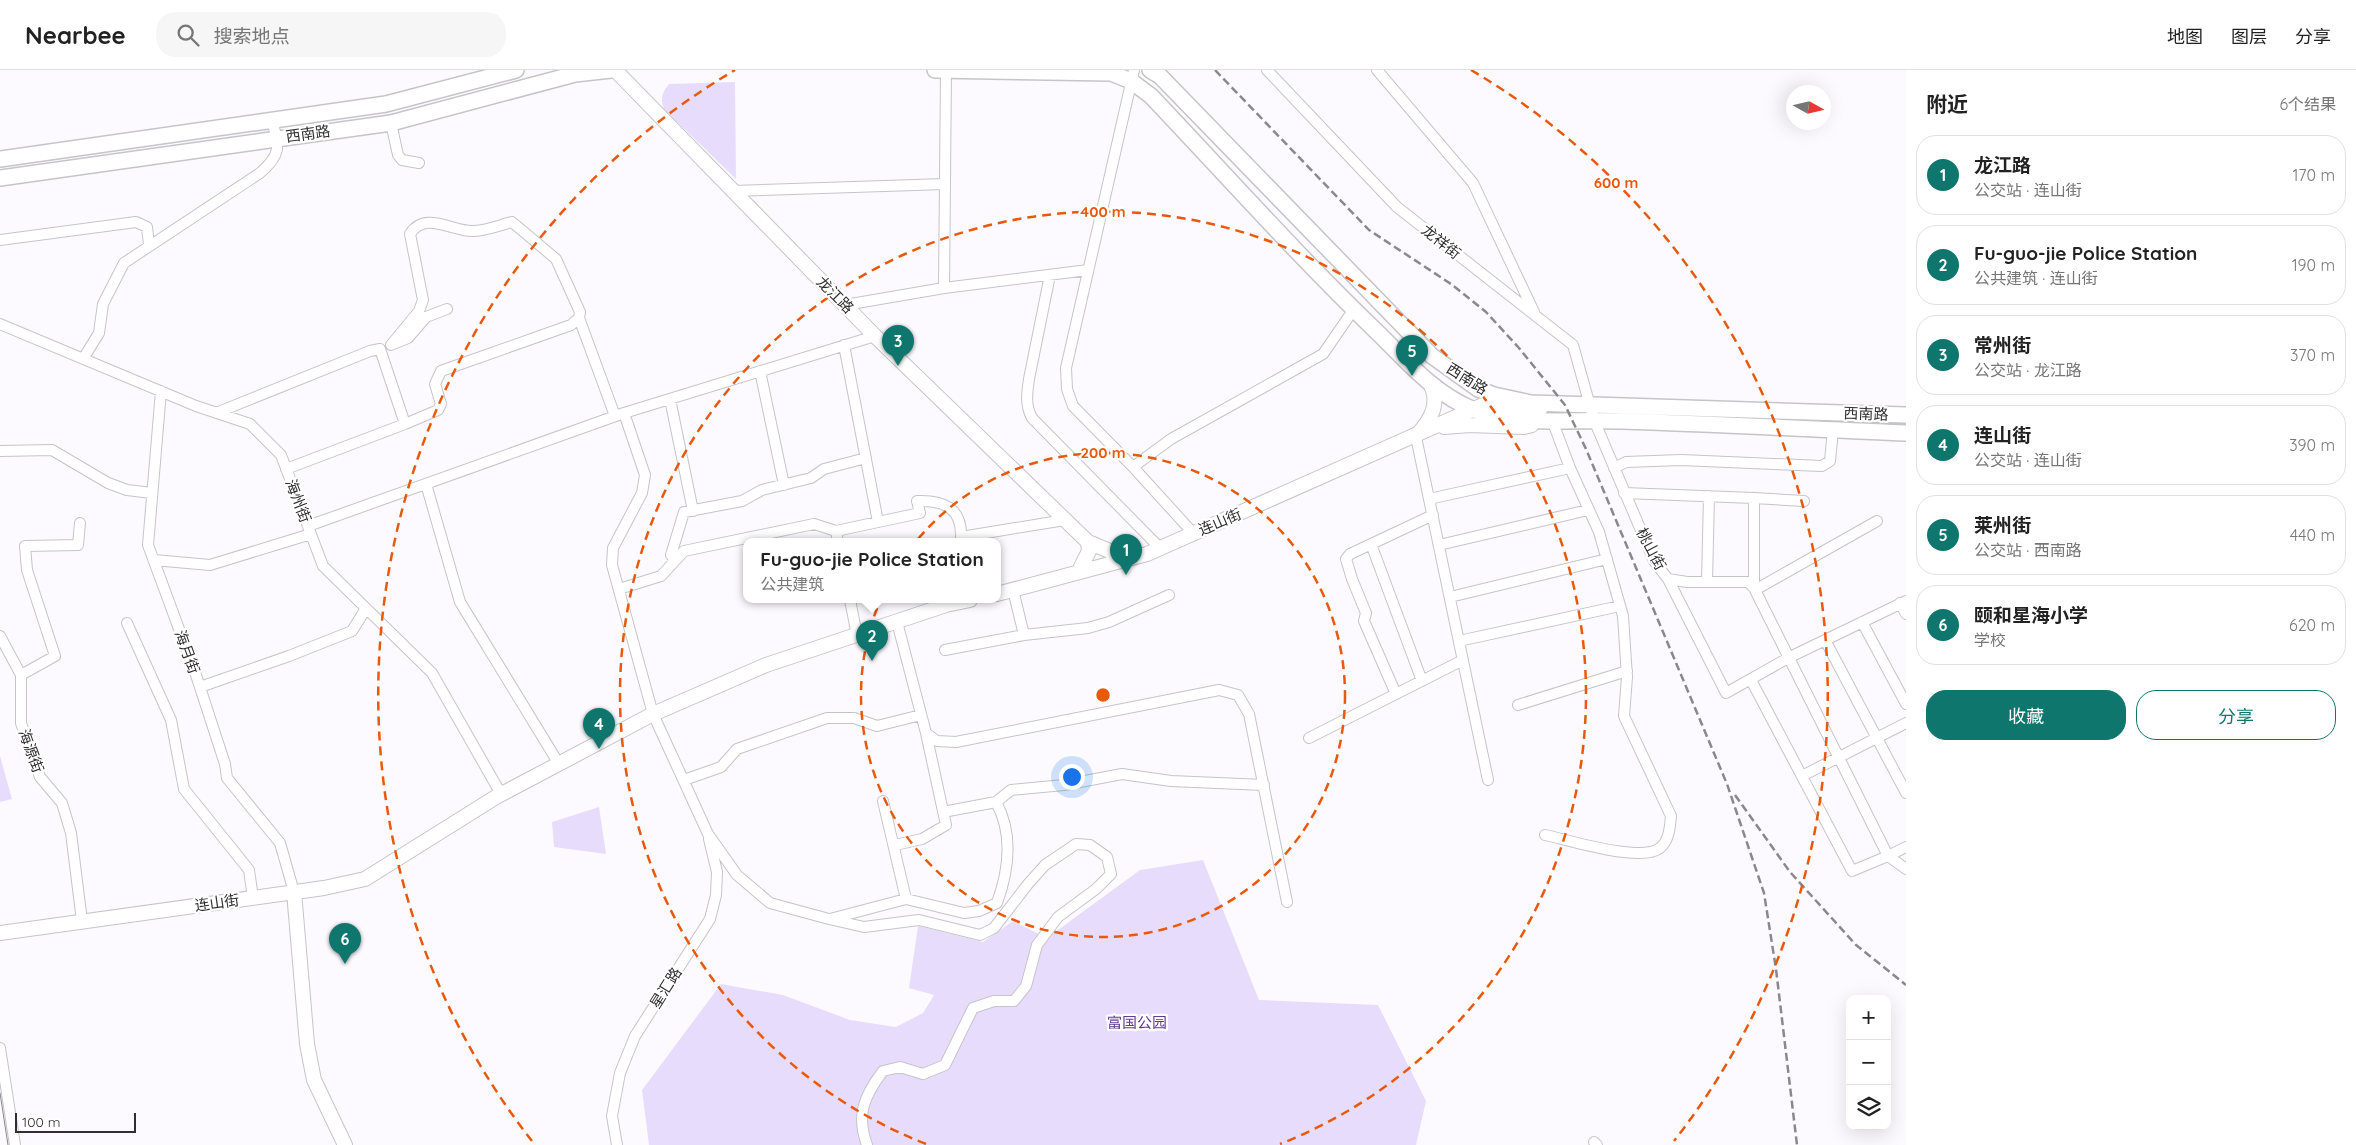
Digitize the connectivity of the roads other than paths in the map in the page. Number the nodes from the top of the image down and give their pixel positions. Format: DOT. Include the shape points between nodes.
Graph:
graph roads {
  1 [pos="516,70"];
  2 [pos="613,70"];
  3 [pos="935,70"];
  4 [pos="946,70"];
  5 [pos="1150,70"];
  6 [pos="1267,70"];
  7 [pos="1377,70"];
  8 [pos="1132,76"];
  9 [pos="272,120"];
  10 [pos="390,123"];
  11 [pos="156,137"];
  12 [pos="277,139"];
  13 [pos="158,156"];
  14 [pos="0,159"];
  15 [pos="419,163"];
  16 [pos="0,178"];
  17 [pos="945,184"];
  18 [pos="732,191"];
  19 [pos="0,240"];
  20 [pos="150,245"];
  21 [pos="1088,270"];
  22 [pos="1050,275"];
  23 [pos="944,288"];
  24 [pos="845,305"];
  25 [pos="447,309"];
  26 [pos="1354,309"];
  27 [pos="1536,316"];
  28 [pos="579,318"];
  29 [pos="0,324"];
  30 [pos="875,336"];
  31 [pos="391,345"];
  32 [pos="844,346"];
  33 [pos="380,349"];
  34 [pos="83,359"];
  35 [pos="760,371"];
  36 [pos="1430,383"];
  37 [pos="161,391"];
  38 [pos="670,399"];
  39 [pos="1547,405"];
  40 [pos="1473,409"];
  41 [pos="216,413"];
  42 [pos="1592,413"];
  43 [pos="620,415"];
  44 [pos="1906,415"];
  45 [pos="1552,420"];
  46 [pos="405,424"];
  47 [pos="1436,428"];
  48 [pos="1833,430"];
  49 [pos="1906,433"];
  50 [pos="1416,437"];
  51 [pos="0,451"];
  52 [pos="866,458"];
  53 [pos="1133,467"];
  54 [pos="1570,468"];
  55 [pos="1614,468"];
  56 [pos="286,470"];
  57 [pos="426,484"];
  58 [pos="784,484"];
  59 [pos="152,493"];
  60 [pos="1624,493"];
  61 [pos="1709,496"];
  62 [pos="1754,498"];
  63 [pos="1429,499"];
  64 [pos="1804,501"];
  65 [pos="1588,510"];
  66 [pos="693,511"];
  67 [pos="1433,515"];
  68 [pos="1065,520"];
  69 [pos="1876,521"];
  70 [pos="878,522"];
  71 [pos="80,523"];
  72 [pos="310,530"];
  73 [pos="836,530"];
  74 [pos="1193,533"];
  75 [pos="747,538"];
  76 [pos="837,538"];
  77 [pos="743,539"];
  78 [pos="1088,542"];
  79 [pos="1371,544"];
  80 [pos="1439,545"];
  81 [pos="1160,548"];
  82 [pos="1138,556"];
  83 [pos="154,560"];
  84 [pos="676,560"];
  85 [pos="1607,560"];
  86 [pos="1079,571"];
  87 [pos="1668,579"];
  88 [pos="1707,582"];
  89 [pos="619,589"];
  90 [pos="1755,589"];
  91 [pos="1012,590"];
  92 [pos="1001,593"];
  93 [pos="1169,595"];
  94 [pos="1450,597"];
  95 [pos="1903,602"];
  96 [pos="851,603"];
  97 [pos="960,603"];
  98 [pos="1620,606"];
  99 [pos="365,610"];
  100 [pos="1906,614"];
  101 [pos="897,622"];
  102 [pos="1862,622"];
  103 [pos="127,623"];
  104 [pos="857,635"];
  105 [pos="1024,635"];
  106 [pos="1824,640"];
  107 [pos="2,641"];
  108 [pos="1460,641"];
  109 [pos="945,650"];
  110 [pos="1788,658"];
  111 [pos="1464,660"];
  112 [pos="1627,671"];
  113 [pos="21,675"];
  114 [pos="1751,680"];
  115 [pos="1422,681"];
  116 [pos="200,687"];
  117 [pos="1396,694"];
  118 [pos="1906,704"];
  119 [pos="1518,705"];
  120 [pos="653,714"];
  121 [pos="922,715"];
  122 [pos="1906,723"];
  123 [pos="926,733"];
  124 [pos="1309,738"];
  125 [pos="1877,738"];
  126 [pos="1838,757"];
  127 [pos="559,764"];
  128 [pos="1802,776"];
  129 [pos="684,780"];
  130 [pos="1488,780"];
  131 [pos="1264,785"];
  132 [pos="501,794"];
  133 [pos="1906,794"];
  134 [pos="883,801"];
  135 [pos="996,802"];
  136 [pos="943,812"];
  137 [pos="708,834"];
  138 [pos="1544,835"];
  139 [pos="895,844"];
  140 [pos="1906,847"];
  141 [pos="1888,856"];
  142 [pos="1906,869"];
  143 [pos="294,892"];
  144 [pos="253,898"];
  145 [pos="906,899"];
  146 [pos="1287,902"];
  147 [pos="829,919"];
  148 [pos="82,921"];
  149 [pos="0,933"];
  150 [pos="0,1048"];
  151 [pos="15,1145"];
  152 [pos="345,1145"];
  153 [pos="617,1145"];
  154 [pos="866,1145"];
  1 -- 9 [label="main road, 西南路" via="386,104"];
  2 -- 10 [label="main road, 西南路" via="575,74"];
  2 -- 18 [label="street, 龙江路"];
  3 -- 4 [label="main road, 西南路"];
  4 -- 8 [label="main road, 西南路"];
  4 -- 17 [label="street"];
  5 -- 39 [label="main road, 西南路" via="1160,76 1432,356 1478,389"];
  6 -- 27 [label="street, 龙祥街" via="1396,207"];
  7 -- 27 [label="street" via="1473,183"];
  8 -- 21 [label="street"];
  8 -- 26 [label="main road, 西南路"];
  9 -- 11 [label="main road, 西南路"];
  9 -- 12 [label="street"];
  10 -- 12 [label="main road, 西南路"];
  10 -- 15 [label="street" via="398,156 402,160"];
  11 -- 13 [label="main road"];
  11 -- 14 [label="main road, 西南路"];
  12 -- 13 [label="main road, 西南路"];
  12 -- 20 [label="street" via="276,157 260,173"];
  13 -- 16 [label="main road, 西南路"];
  17 -- 18 [label="street"];
  17 -- 23 [label="street"];
  18 -- 24 [label="street, 龙江路"];
  19 -- 20 [label="street" via="136,222 147,226"];
  20 -- 34 [label="street" via="124,262 103,304 99,333"];
  21 -- 22 [label="street"];
  21 -- 53 [label="street" via="1066,368 1067,389 1073,406"];
  22 -- 23 [label="street"];
  22 -- 81 [label="street" via="1029,379 1028,411"];
  23 -- 24 [label="street"];
  24 -- 30 [label="street, 龙江路"];
  25 -- 31 [label="street" via="426,317 408,338"];
  26 -- 36 [label="main road, 西南路"];
  26 -- 53 [label="street" via="1323,354 1171,439"];
  27 -- 42 [label="street, 龙祥街" via="1573,345"];
  28 -- 31 [label="street" via="580,312 556,259 512,222 472,232 433,222 422,224 410,234 423,300 419,311"];
  28 -- 43 [label="street"];
  28 -- 46 [label="street" via="571,325 441,371 435,384 441,404 438,410"];
  29 -- 34 [label="street, 海州街"];
  30 -- 32 [label="street"];
  30 -- 68 [label="street, 龙江路"];
  31 -- 33 [label="street"];
  32 -- 35 [label="street"];
  32 -- 52 [label="street"];
  33 -- 41 [label="street"];
  33 -- 46 [label="street"];
  34 -- 37 [label="street, 海州街"];
  35 -- 38 [label="street"];
  35 -- 58 [label="street"];
  36 -- 40 [label="main road, 西南路"];
  36 -- 50 [label="street" via="1435,393 1434,410"];
  37 -- 41 [label="street, 海州街"];
  37 -- 59 [label="street, 海月街"];
  38 -- 43 [label="street"];
  38 -- 66 [label="street"];
  39 -- 40 [label="street, 连山街" via="1534,410 1491,405"];
  39 -- 42 [label="main road, 西南路"];
  40 -- 45 [label="main road, 西南路" via="1503,417"];
  40 -- 47 [label="street, 连山街"];
  41 -- 56 [label="street, 海州街" via="250,424 281,455"];
  42 -- 44 [label="main road, 西南路" via="1632,405"];
  42 -- 45 [label="main road, 西南路"];
  42 -- 48 [label="main road, 西南路"];
  42 -- 55 [label="street, 桃山街"];
  43 -- 57 [label="street"];
  43 -- 89 [label="street" via="645,475 642,493 613,548 612,565"];
  45 -- 47 [label="street" via="1524,427 1470,425"];
  45 -- 54 [label="street"];
  46 -- 56 [label="street"];
  47 -- 50 [label="street, 连山街"];
  48 -- 49 [label="main road, 西南路"];
  48 -- 55 [label="street" via="1830,461 1822,466 1681,460 1626,462"];
  50 -- 63 [label="street"];
  50 -- 74 [label="street, 连山街"];
  51 -- 59 [label="street" via="52,450 108,483 127,490"];
  52 -- 58 [label="street"];
  52 -- 70 [label="street"];
  53 -- 74 [label="street"];
  54 -- 63 [label="street"];
  54 -- 65 [label="street"];
  55 -- 60 [label="street, 桃山街"];
  56 -- 72 [label="street, 海州街"];
  57 -- 72 [label="street"];
  57 -- 127 [label="street" via="460,602"];
  58 -- 66 [label="street" via="762,490 742,501"];
  59 -- 83 [label="street, 海月街" via="148,545"];
  60 -- 61 [label="street"];
  60 -- 87 [label="street, 桃山街" via="1654,561"];
  61 -- 62 [label="street"];
  61 -- 88 [label="street"];
  62 -- 64 [label="street"];
  62 -- 90 [label="street"];
  63 -- 67 [label="street"];
  65 -- 80 [label="street"];
  65 -- 85 [label="street"];
  66 -- 84 [label="street" via="684,512 671,555"];
  67 -- 79 [label="street"];
  67 -- 80 [label="street"];
  68 -- 70 [label="street" via="962,537 959,517 952,510 932,501 918,501 920,513"];
  68 -- 78 [label="street, 龙江路"];
  69 -- 90 [label="street"];
  70 -- 73 [label="street"];
  71 -- 113 [label="street" via="78,545 25,546 27,570 55,656"];
  72 -- 83 [label="street" via="210,565"];
  72 -- 132 [label="street, 海州街" via="323,566 432,673"];
  73 -- 75 [label="street" via="814,524"];
  73 -- 76 [label="street"];
  74 -- 81 [label="street, 连山街"];
  77 -- 84 [label="street" via="684,551"];
  78 -- 82 [label="street, 龙江路" via="1112,552"];
  78 -- 86 [label="street" via="1089,551"];
  79 -- 115 [label="street"];
  79 -- 117 [label="street" via="1346,559 1366,613 1364,622"];
  80 -- 94 [label="street"];
  81 -- 82 [label="street, 连山街"];
  82 -- 86 [label="street, 连山街"];
  83 -- 116 [label="street, 海月街"];
  84 -- 89 [label="street" via="661,576"];
  85 -- 94 [label="street"];
  85 -- 98 [label="street"];
  86 -- 91 [label="street, 连山街"];
  87 -- 88 [label="street, 桃山街"];
  87 -- 114 [label="street" via="1726,693"];
  88 -- 90 [label="street, 桃山街" via="1748,582"];
  89 -- 120 [label="street"];
  90 -- 110 [label="street"];
  91 -- 92 [label="street, 连山街"];
  91 -- 105 [label="street"];
  93 -- 105 [label="street" via="1088,628"];
  94 -- 108 [label="street"];
  95 -- 100 [label="street"];
  95 -- 102 [label="street"];
  96 -- 104 [label="street"];
  97 -- 101 [label="street, 连山街"];
  98 -- 108 [label="street"];
  98 -- 112 [label="street"];
  99 -- 116 [label="street" via="352,631"];
  101 -- 104 [label="street, 连山街"];
  101 -- 121 [label="street"];
  102 -- 106 [label="street"];
  102 -- 118 [label="street"];
  103 -- 144 [label="street" via="171,720 184,789 250,870"];
  104 -- 120 [label="street, 连山街" via="766,665"];
  105 -- 109 [label="street"];
  106 -- 110 [label="street"];
  106 -- 125 [label="street"];
  107 -- 113 [label="street, 海源街"];
  108 -- 111 [label="street"];
  110 -- 114 [label="street"];
  110 -- 126 [label="street"];
  111 -- 115 [label="street"];
  111 -- 130 [label="street"];
  112 -- 119 [label="street"];
  112 -- 138 [label="street" via="1624,716 1671,816 1670,831 1662,848 1648,854 1633,854"];
  113 -- 148 [label="street, 海源街" via="21,723 40,776 62,803 70,833"];
  114 -- 128 [label="street"];
  115 -- 117 [label="street"];
  116 -- 143 [label="street, 海月街" via="227,778 280,843"];
  117 -- 124 [label="street"];
  120 -- 127 [label="street, 连山街"];
  120 -- 129 [label="street"];
  121 -- 123 [label="street"];
  121 -- 129 [label="street" via="877,726 854,718 827,718 738,749 721,767"];
  122 -- 125 [label="street"];
  123 -- 131 [label="street" via="937,741 956,742 1219,690 1238,695 1249,714"];
  123 -- 136 [label="street"];
  125 -- 126 [label="street"];
  125 -- 133 [label="street"];
  126 -- 128 [label="street"];
  126 -- 141 [label="street"];
  127 -- 132 [label="street, 连山街"];
  128 -- 141 [label="street" via="1852,871"];
  129 -- 137 [label="street"];
  131 -- 135 [label="street" via="1171,781 1122,774 1064,785 1011,790"];
  131 -- 146 [label="street"];
  132 -- 143 [label="street, 连山街" via="364,879"];
  134 -- 139 [label="street"];
  135 -- 136 [label="street"];
  135 -- 145 [label="street" via="1003,814 1008,841 1004,883 998,902 979,911 964,913"];
  136 -- 139 [label="street" via="946,825 922,839"];
  137 -- 147 [label="street" via="737,875 770,903"];
  137 -- 153 [label="street, 星汇路" via="717,872 710,919 636,1036 620,1073 612,1116"];
  139 -- 145 [label="street"];
  140 -- 141 [label="street"];
  141 -- 142 [label="street"];
  143 -- 144 [label="street, 连山街"];
  143 -- 152 [label="street" via="314,1080"];
  144 -- 148 [label="street, 连山街"];
  145 -- 147 [label="street"];
  147 -- 154 [label="street" via="864,927 919,920 980,935 994,928 1045,865 1076,844 1090,845 1107,857 1111,874 1058,917 1037,945 1026,986 1014,1001 994,1001 973,1008 945,1065 923,1074 900,1067 883,1071 871,1086 862,1108 861,1130"];
  148 -- 149 [label="street, 连山街"];
  150 -- 151 [label="street"];
}
